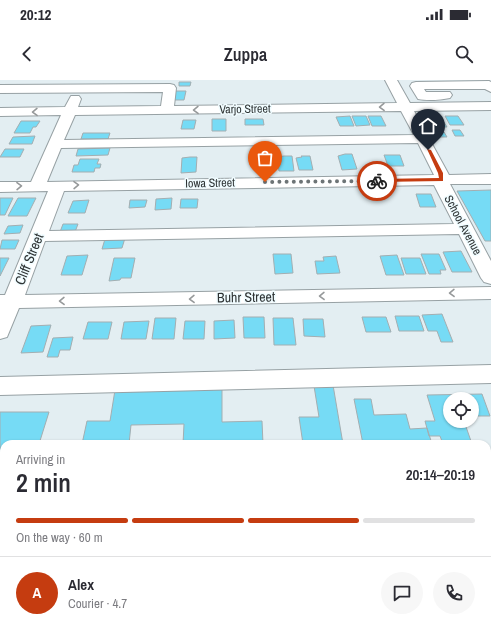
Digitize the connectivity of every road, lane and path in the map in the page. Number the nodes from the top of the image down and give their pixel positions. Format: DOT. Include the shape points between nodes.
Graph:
graph roads {
  1 [pos="391,80"];
  2 [pos="81,84"];
  3 [pos="491,88"];
  4 [pos="0,89"];
  5 [pos="491,94"];
  6 [pos="431,101"];
  7 [pos="491,106"];
  8 [pos="405,107"];
  9 [pos="167,110"];
  10 [pos="69,111"];
  11 [pos="0,112"];
  12 [pos="422,139"];
  13 [pos="55,144"];
  14 [pos="491,179"];
  15 [pos="441,180"];
  16 [pos="37,186"];
  17 [pos="58,186"];
  18 [pos="0,187"];
  19 [pos="465,229"];
  20 [pos="38,236"];
  21 [pos="491,278"];
  22 [pos="491,293"];
  23 [pos="6,302"];
  24 [pos="0,332"];
  25 [pos="491,374"];
  26 [pos="0,386"];
  1 -- 8 [label="street, School Avenue"];
  2 -- 4 [label="street"];
  2 -- 9 [label="street" via="170,88"];
  2 -- 10 [label="street"];
  3 -- 6 [label="street" via="488,85 416,86 422,96"];
  5 -- 6 [label="street"];
  6 -- 7 [label="street, Varjo Street"];
  6 -- 8 [label="street, Varjo Street"];
  8 -- 9 [label="street, Varjo Street, one-way"];
  8 -- 12 [label="street, School Avenue"];
  9 -- 10 [label="street, Varjo Street"];
  10 -- 11 [label="street, Varjo Street, one-way"];
  10 -- 13 [label="street"];
  12 -- 13 [label="street"];
  12 -- 15 [label="street, School Avenue" via="441,173"];
  13 -- 16 [label="street"];
  14 -- 15 [label="street, Iowa Street"];
  17 -- 15 [label="street, Iowa Street, one-way"];
  15 -- 19 [label="street, School Avenue"];
  16 -- 17 [label="street, Iowa Street"];
  18 -- 16 [label="street, Iowa Street, one-way"];
  17 -- 20 [label="street, Cliff Street"];
  19 -- 20 [label="street"];
  19 -- 21 [label="street, School Avenue"];
  20 -- 23 [label="street, Cliff Street"];
  22 -- 23 [label="street, Buhr Street, one-way"];
  23 -- 24 [label="street, Cliff Street"];
  25 -- 26 [label="street"];
}
